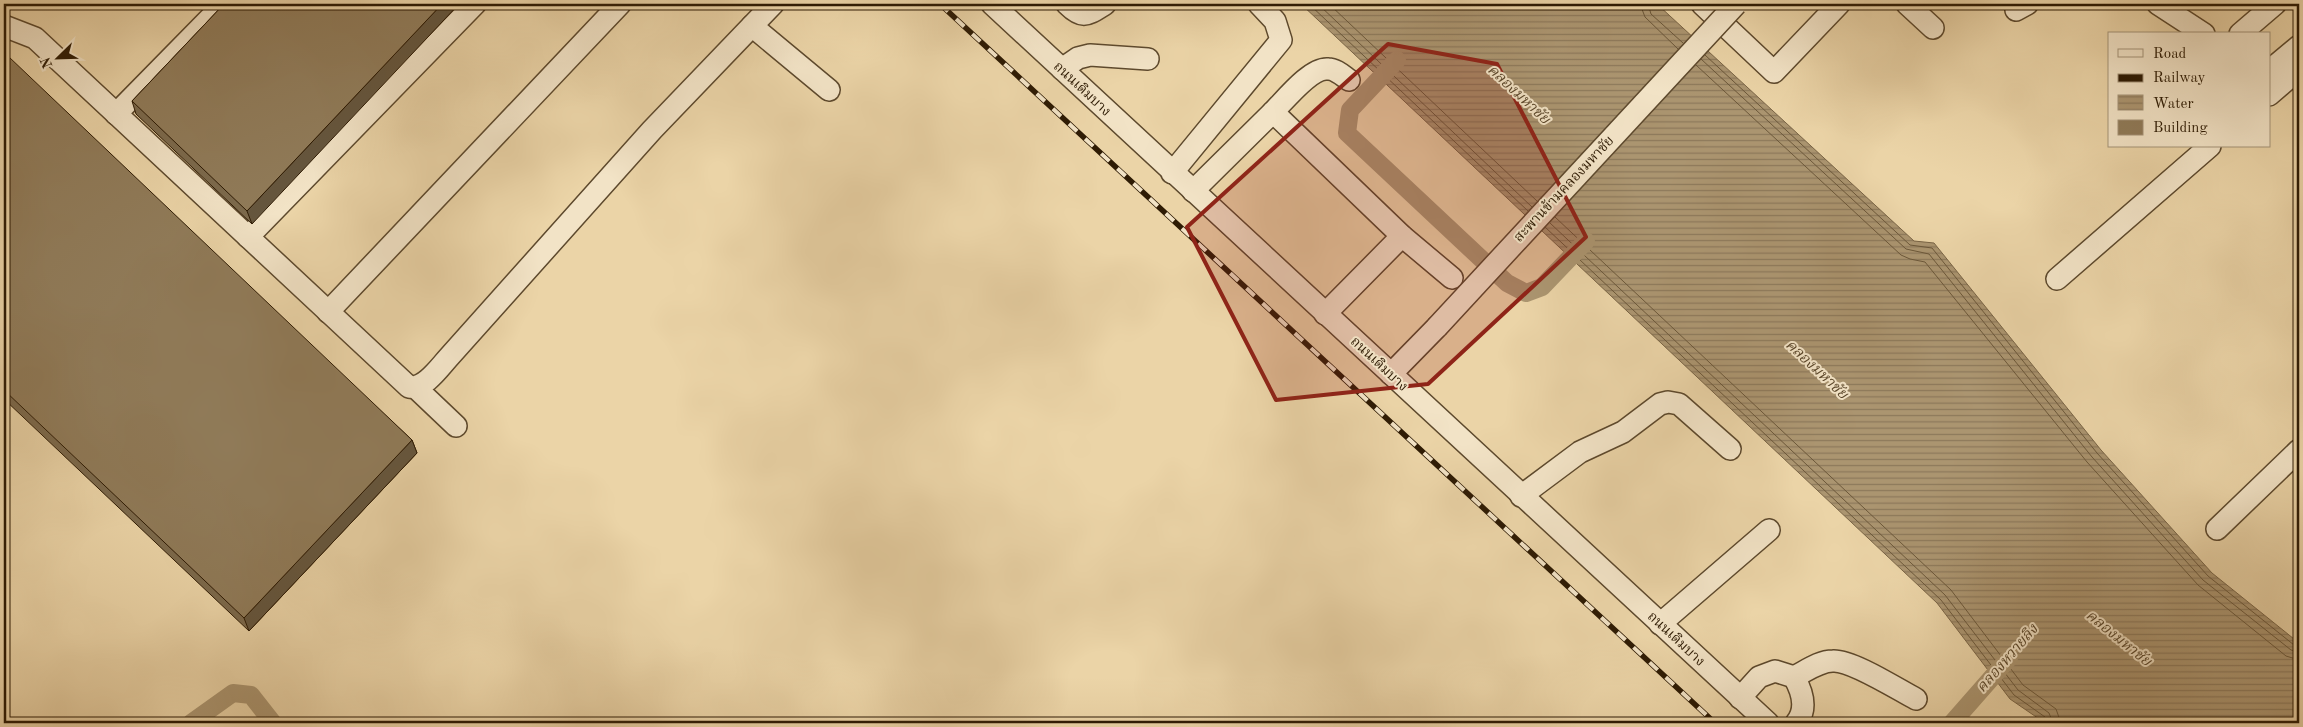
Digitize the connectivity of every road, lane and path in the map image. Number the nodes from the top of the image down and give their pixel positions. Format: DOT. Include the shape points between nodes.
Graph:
graph roads {
  1 [pos="224,4"];
  2 [pos="475,4"];
  3 [pos="620,4"];
  4 [pos="773,4"];
  5 [pos="992,4"];
  6 [pos="1067,4"];
  7 [pos="1105,4"];
  8 [pos="1258,4"];
  9 [pos="1705,4"];
  10 [pos="1736,4"];
  11 [pos="1839,4"];
  12 [pos="1907,4"];
  13 [pos="2158,4"];
  14 [pos="2275,4"];
  15 [pos="4,26"];
  16 [pos="752,26"];
  17 [pos="1933,28"];
  18 [pos="2201,32"];
  19 [pos="2242,32"];
  20 [pos="2299,46"];
  21 [pos="1148,59"];
  22 [pos="2299,69"];
  23 [pos="1062,70"];
  24 [pos="2270,70"];
  25 [pos="1349,80"];
  26 [pos="829,90"];
  27 [pos="2270,94"];
  28 [pos="1273,112"];
  29 [pos="116,114"];
  30 [pos="2186,148"];
  31 [pos="2208,148"];
  32 [pos="1172,173"];
  33 [pos="1193,192"];
  34 [pos="2116,210"];
  35 [pos="1402,236"];
  36 [pos="248,237"];
  37 [pos="1452,278"];
  38 [pos="2057,279"];
  39 [pos="328,312"];
  40 [pos="1325,314"];
  41 [pos="1391,374"];
  42 [pos="416,388"];
  43 [pos="456,426"];
  44 [pos="1730,449"];
  45 [pos="2298,455"];
  46 [pos="1521,496"];
  47 [pos="2217,529"];
  48 [pos="1769,530"];
  49 [pos="1660,624"];
  50 [pos="1794,677"];
  51 [pos="1740,698"];
  52 [pos="1916,699"];
  53 [pos="1768,723"];
  54 [pos="1796,723"];
  1 -- 29 [label="street"];
  2 -- 36 [label="street"];
  3 -- 39 [label="street"];
  4 -- 16 [label="street"];
  5 -- 23 [label="street, ถนนเดิมบาง"];
  6 -- 7 [label="street" via="1083,15"];
  8 -- 32 [label="street" via="1275,21 1281,40"];
  9 -- 11 [label="street" via="1774,72"];
  10 -- 41 [label="street, สะพานข้ามคลองมหาชัย, bridge"];
  12 -- 17 [label="street"];
  13 -- 18 [label="street"];
  14 -- 19 [label="street"];
  15 -- 29 [label="street" via="35,38"];
  16 -- 26 [label="street"];
  16 -- 42 [label="street" via="652,130 449,357"];
  20 -- 24 [label="street"];
  21 -- 23 [label="street" via="1090,55 1078,58"];
  22 -- 27 [label="street"];
  23 -- 32 [label="street, ถนนเดิมบาง"];
  25 -- 28 [label="street" via="1330,69 1322,69"];
  28 -- 33 [label="street"];
  28 -- 35 [label="street"];
  29 -- 36 [label="street"];
  30 -- 34 [label="street" via="2168,169"];
  31 -- 38 [label="street"];
  32 -- 33 [label="street, ถนนเดิมบาง"];
  33 -- 40 [label="street, ถนนเดิมบาง"];
  35 -- 37 [label="street"];
  35 -- 40 [label="street"];
  36 -- 39 [label="street"];
  39 -- 42 [label="street" via="409,387"];
  40 -- 41 [label="street, ถนนเดิมบาง"];
  41 -- 46 [label="street, ถนนเดิมบาง"];
  42 -- 43 [label="street"];
  44 -- 46 [label="street" via="1679,404 1668,402 1660,404 1623,432 1580,452"];
  45 -- 47 [label="street"];
  46 -- 49 [label="street, ถนนเดิมบาง"];
  48 -- 49 [label="street"];
  49 -- 51 [label="street, ถนนเดิมบาง"];
  50 -- 51 [label="street" via="1775,671 1759,677"];
  50 -- 52 [label="street" via="1822,662 1834,660"];
  50 -- 54 [label="street" via="1803,705"];
  51 -- 53 [label="street, ถนนเดิมบาง"];
}
